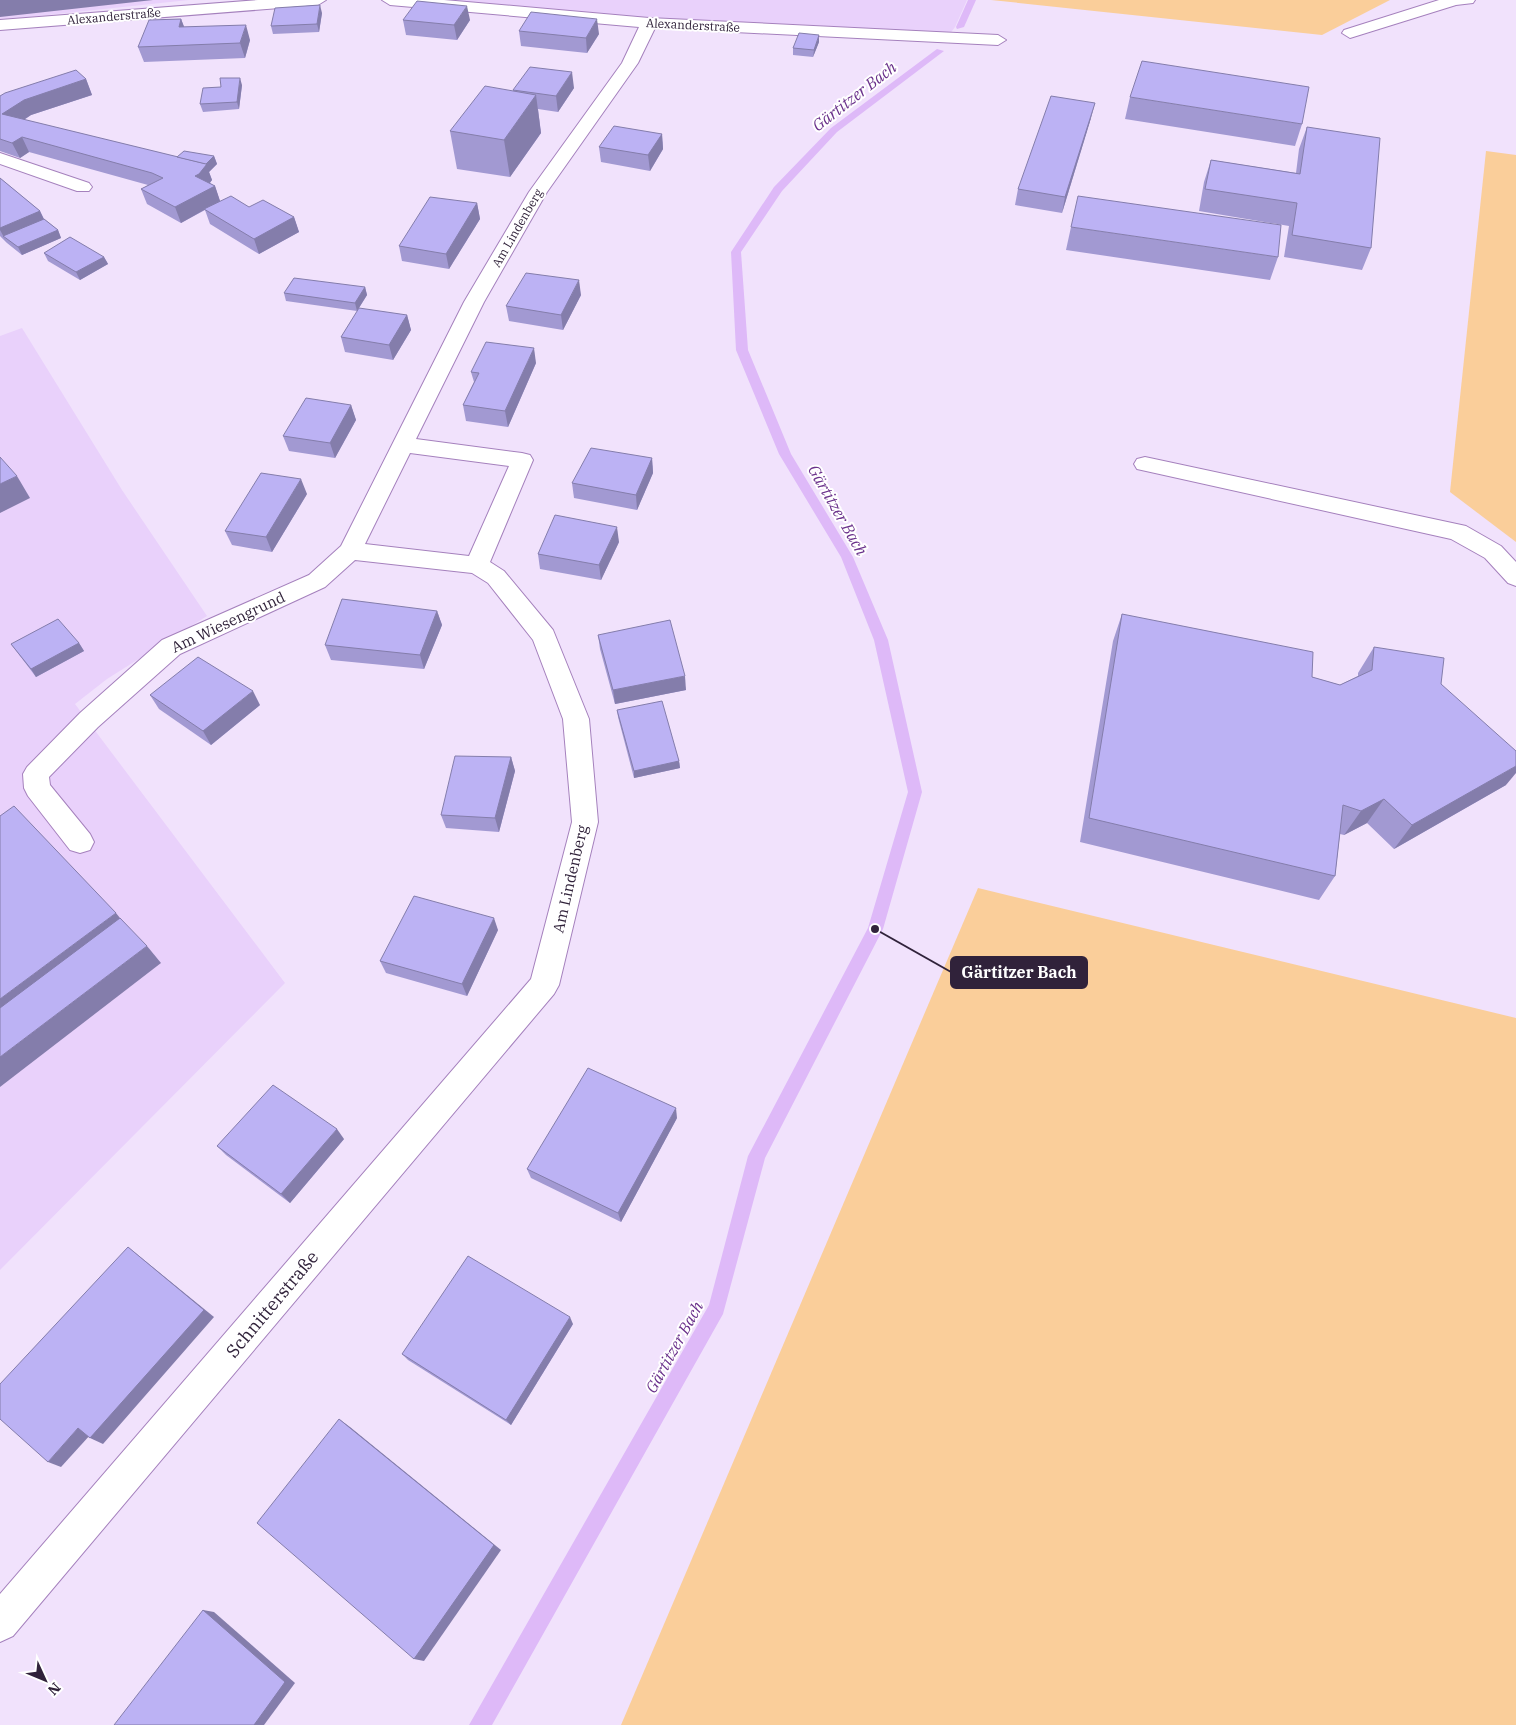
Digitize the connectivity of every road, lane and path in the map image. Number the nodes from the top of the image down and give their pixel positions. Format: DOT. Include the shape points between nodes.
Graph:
graph roads {
  1 [pos="318,0"];
  2 [pos="390,0"];
  3 [pos="1467,0"];
  4 [pos="487,5"];
  5 [pos="649,23"];
  6 [pos="0,26"];
  7 [pos="1350,33"];
  8 [pos="998,40"];
  9 [pos="0,158"];
  10 [pos="82,186"];
  11 [pos="403,445"];
  12 [pos="1145,464"];
  13 [pos="350,551"];
  14 [pos="477,565"];
  15 [pos="1516,577"];
  16 [pos="80,842"];
  17 [pos="544,985"];
  18 [pos="0,1622"];
  1 -- 6 [label="street, Alexanderstraße"];
  2 -- 4 [label="street, Alexanderstraße"];
  3 -- 7 [label="street" via="1455,0"];
  4 -- 5 [label="street, Alexanderstraße"];
  5 -- 8 [label="street, Alexanderstraße"];
  5 -- 11 [label="street, Am Lindenberg" via="630,63 538,192 474,302"];
  9 -- 10 [label="street"];
  11 -- 13 [label="street, Am Lindenberg"];
  11 -- 14 [label="street" via="522,460"];
  12 -- 15 [label="street" via="1458,532 1493,552"];
  13 -- 14 [label="street, Am Lindenberg"];
  13 -- 16 [label="street, Am Wiesengrund" via="317,581 172,647 89,720 36,774 37,788"];
  14 -- 17 [label="street, Am Lindenberg" via="496,577 544,636 576,719 585,822"];
  17 -- 18 [label="street, Schnitterstraße"];
}
